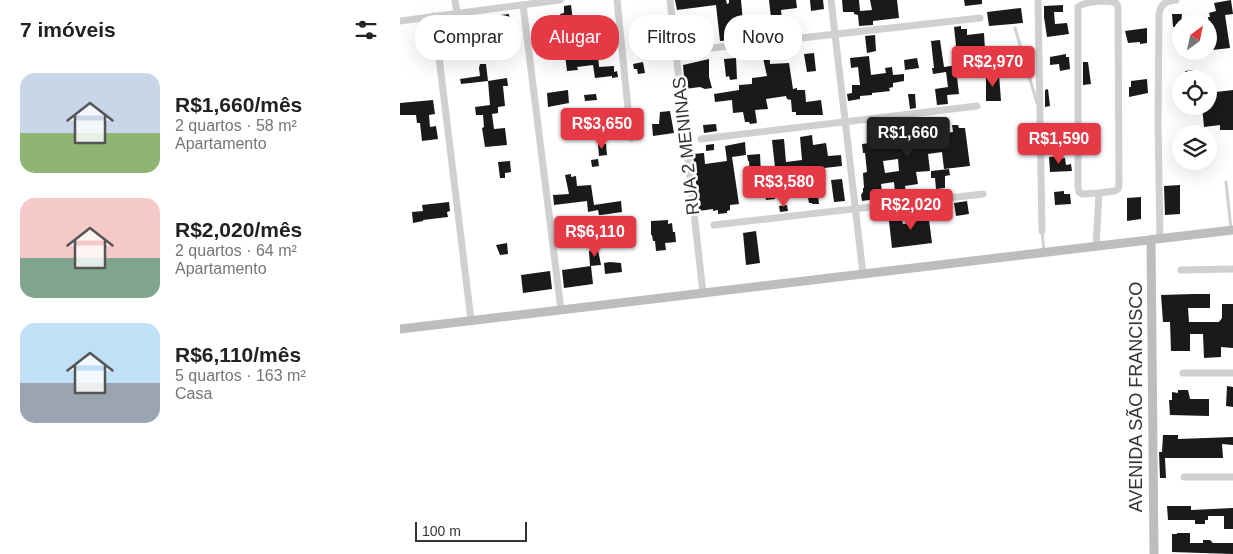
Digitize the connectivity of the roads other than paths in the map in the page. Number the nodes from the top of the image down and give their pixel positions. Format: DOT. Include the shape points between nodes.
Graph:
graph roads {
  1 [pos="455,0"];
  2 [pos="560,0"];
  3 [pos="617,0"];
  4 [pos="670,0"];
  5 [pos="831,0"];
  6 [pos="1038,0"];
  7 [pos="1176,0"];
  8 [pos="523,5"];
  9 [pos="457,13"];
  10 [pos="442,15"];
  11 [pos="980,18"];
  12 [pos="415,19"];
  13 [pos="400,21"];
  14 [pos="1015,28"];
  15 [pos="835,35"];
  16 [pos="714,48"];
  17 [pos="439,60"];
  18 [pos="977,106"];
  19 [pos="1040,110"];
  20 [pos="845,122"];
  21 [pos="631,138"];
  22 [pos="702,139"];
  23 [pos="1226,182"];
  24 [pos="1099,193"];
  25 [pos="983,194"];
  26 [pos="855,208"];
  27 [pos="714,225"];
  28 [pos="1232,230"];
  29 [pos="1042,231"];
  30 [pos="1156,239"];
  31 [pos="1096,246"];
  32 [pos="1044,252"];
  33 [pos="1233,269"];
  34 [pos="1181,270"];
  35 [pos="863,274"];
  36 [pos="703,293"];
  37 [pos="561,310"];
  38 [pos="471,320"];
  39 [pos="400,329"];
  40 [pos="1182,373"];
  41 [pos="1233,373"];
  42 [pos="1184,477"];
  43 [pos="1233,477"];
  44 [pos="1154,554"];
  1 -- 9 [label="street"];
  2 -- 8 [label="street"];
  3 -- 21 [label="street"];
  4 -- 36 [label="street, RUA 2 MENINAS"];
  5 -- 15 [label="street"];
  6 -- 19 [label="street"];
  7 -- 30 [label="street" via="1162,4 1159,15"];
  8 -- 9 [label="street"];
  8 -- 37 [label="street"];
  9 -- 10 [label="street"];
  11 -- 15 [label="street"];
  12 -- 13 [label="street"];
  14 -- 19 [label="lane"];
  15 -- 16 [label="street"];
  15 -- 20 [label="street"];
  17 -- 38 [label="street"];
  18 -- 20 [label="street"];
  19 -- 29 [label="street"];
  20 -- 22 [label="street"];
  20 -- 26 [label="street"];
  23 -- 28 [label="lane"];
  24 -- 24 [label="street" via="1114,191 1119,184 1118,7 1112,1 1078,7 1078,187 1082,194"];
  24 -- 31 [label="street"];
  25 -- 26 [label="street"];
  26 -- 27 [label="street"];
  26 -- 35 [label="street"];
  28 -- 30 [label="main road"];
  29 -- 32 [label="lane"];
  30 -- 31 [label="main road"];
  30 -- 44 [label="main road, AVENIDA SÃO FRANCISCO"];
  31 -- 32 [label="main road"];
  32 -- 35 [label="main road"];
  33 -- 34 [label="street"];
  35 -- 36 [label="main road"];
  36 -- 37 [label="main road"];
  37 -- 38 [label="main road"];
  38 -- 39 [label="main road"];
  40 -- 41 [label="street"];
  42 -- 43 [label="street"];
}
